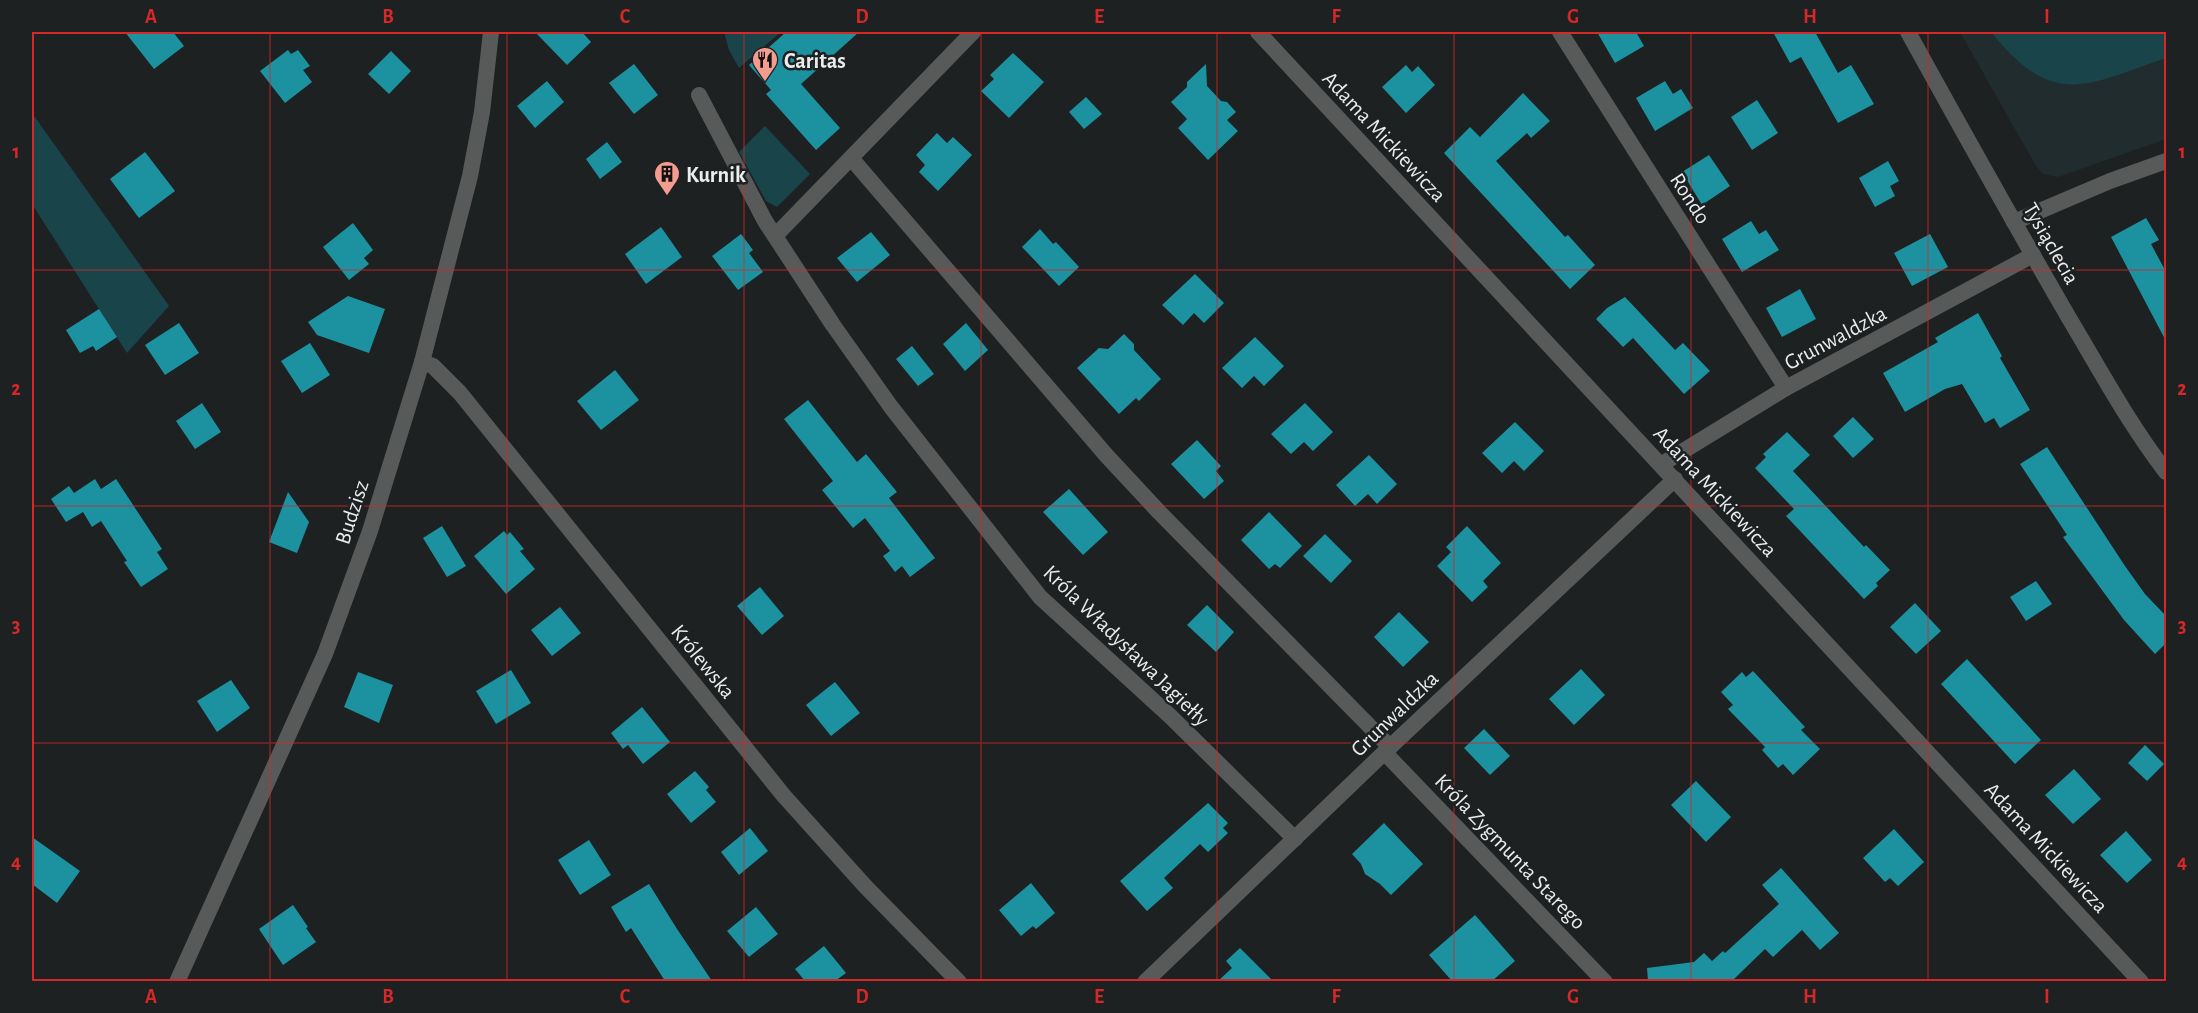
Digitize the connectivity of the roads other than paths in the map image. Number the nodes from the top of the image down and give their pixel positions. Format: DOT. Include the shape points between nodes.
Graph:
graph roads {
  1 [pos="491,32"];
  2 [pos="974,32"];
  3 [pos="1258,32"];
  4 [pos="1560,32"];
  5 [pos="1908,32"];
  6 [pos="699,96"];
  7 [pos="851,158"];
  8 [pos="2166,161"];
  9 [pos="2014,222"];
  10 [pos="775,236"];
  11 [pos="2033,255"];
  12 [pos="422,362"];
  13 [pos="1786,388"];
  14 [pos="1662,464"];
  15 [pos="2166,472"];
  16 [pos="1675,479"];
  17 [pos="1388,750"];
  18 [pos="1294,839"];
  19 [pos="177,981"];
  20 [pos="959,981"];
  21 [pos="1145,981"];
  22 [pos="1605,981"];
  23 [pos="2141,981"];
  1 -- 12 [label="street, Budzisz" via="470,176"];
  2 -- 7 [label="street"];
  3 -- 14 [label="street, Adama Mickiewicza"];
  4 -- 13 [label="street, Rondo"];
  5 -- 9 [label="street, Tysiąclecia"];
  6 -- 10 [label="street, Króla Władysława Jagiełły"];
  7 -- 10 [label="street"];
  7 -- 17 [label="street, Króla Zygmunta Starego" via="1083,429"];
  8 -- 9 [label="street"];
  9 -- 11 [label="street, Tysiąclecia"];
  10 -- 18 [label="street, Króla Władysława Jagiełły" via="891,407 1040,597 1170,716"];
  11 -- 13 [label="street, Grunwaldzka"];
  11 -- 15 [label="street, Tysiąclecia" via="2141,439"];
  12 -- 19 [label="street, Budzisz" via="370,531 325,654"];
  12 -- 20 [label="street, Królewska" via="432,366 460,393 784,796 865,886"];
  13 -- 14 [label="street, Grunwaldzka"];
  14 -- 16 [label="street, Adama Mickiewicza"];
  16 -- 17 [label="street, Grunwaldzka"];
  16 -- 23 [label="street, Adama Mickiewicza"];
  17 -- 18 [label="street, Grunwaldzka"];
  17 -- 22 [label="street, Króla Zygmunta Starego"];
  18 -- 21 [label="street, Grunwaldzka"];
}
